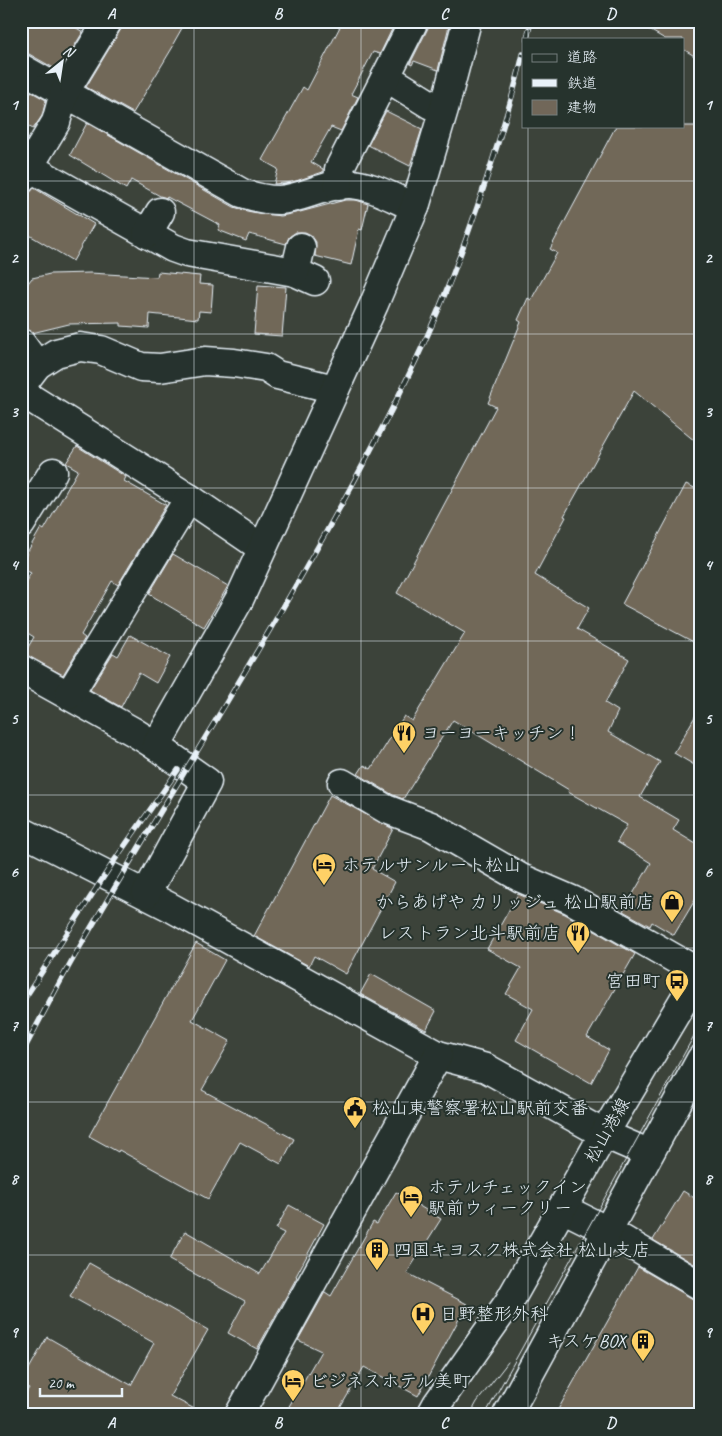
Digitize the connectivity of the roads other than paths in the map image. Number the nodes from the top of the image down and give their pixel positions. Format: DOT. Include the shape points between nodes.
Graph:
graph roads {
  1 [pos="108,21"];
  2 [pos="414,21"];
  3 [pos="467,21"];
  4 [pos="21,68"];
  5 [pos="386,77"];
  6 [pos="64,93"];
  7 [pos="431,105"];
  8 [pos="25,174"];
  9 [pos="338,186"];
  10 [pos="415,207"];
  11 [pos="304,267"];
  12 [pos="21,343"];
  13 [pos="29,375"];
  14 [pos="335,389"];
  15 [pos="21,392"];
  16 [pos="53,472"];
  17 [pos="188,498"];
  18 [pos="21,524"];
  19 [pos="262,548"];
  20 [pos="21,669"];
  21 [pos="69,695"];
  22 [pos="156,746"];
  23 [pos="342,783"];
  24 [pos="21,831"];
  25 [pos="146,894"];
  26 [pos="700,972"];
  27 [pos="438,1055"];
  28 [pos="701,1059"];
  29 [pos="604,1134"];
  30 [pos="648,1153"];
  31 [pos="562,1208"];
  32 [pos="608,1231"];
  33 [pos="701,1286"];
  34 [pos="239,1415"];
  35 [pos="431,1415"];
  36 [pos="507,1415"];
  1 -- 6 [label="street"];
  2 -- 5 [label="street"];
  3 -- 10 [label="street"];
  4 -- 6 [label="street"];
  5 -- 7 [label="street"];
  5 -- 9 [label="street" via="339,169"];
  6 -- 8 [label="street" via="56,122"];
  6 -- 9 [label="street" via="242,192 259,198 280,200"];
  8 -- 11 [label="street" via="153,223 173,248 187,253"];
  9 -- 10 [label="street" via="350,184 375,190"];
  10 -- 14 [label="street"];
  12 -- 13 [label="street"];
  13 -- 14 [label="street" via="56,353 80,346 101,350 141,367 160,368 205,361 234,363 266,368 277,375"];
  14 -- 19 [label="street"];
  15 -- 17 [label="street"];
  16 -- 18 [label="street"];
  17 -- 19 [label="street"];
  17 -- 21 [label="street"];
  19 -- 22 [label="street" via="239,600"];
  20 -- 21 [label="street"];
  21 -- 22 [label="street"];
  22 -- 25 [label="street" via="207,782"];
  23 -- 26 [label="street" via="386,809 432,826 521,878 572,900"];
  24 -- 25 [label="street"];
  25 -- 27 [label="street"];
  26 -- 29 [label="street, 松山港線"];
  27 -- 29 [label="street" via="486,1068"];
  27 -- 34 [label="street"];
  28 -- 30 [label="street"];
  29 -- 30 [label="street"];
  29 -- 31 [label="street, 松山港線"];
  30 -- 32 [label="street"];
  31 -- 32 [label="street"];
  31 -- 35 [label="street, 松山港線" via="509,1302"];
  32 -- 33 [label="street"];
  32 -- 36 [label="street"];
}
